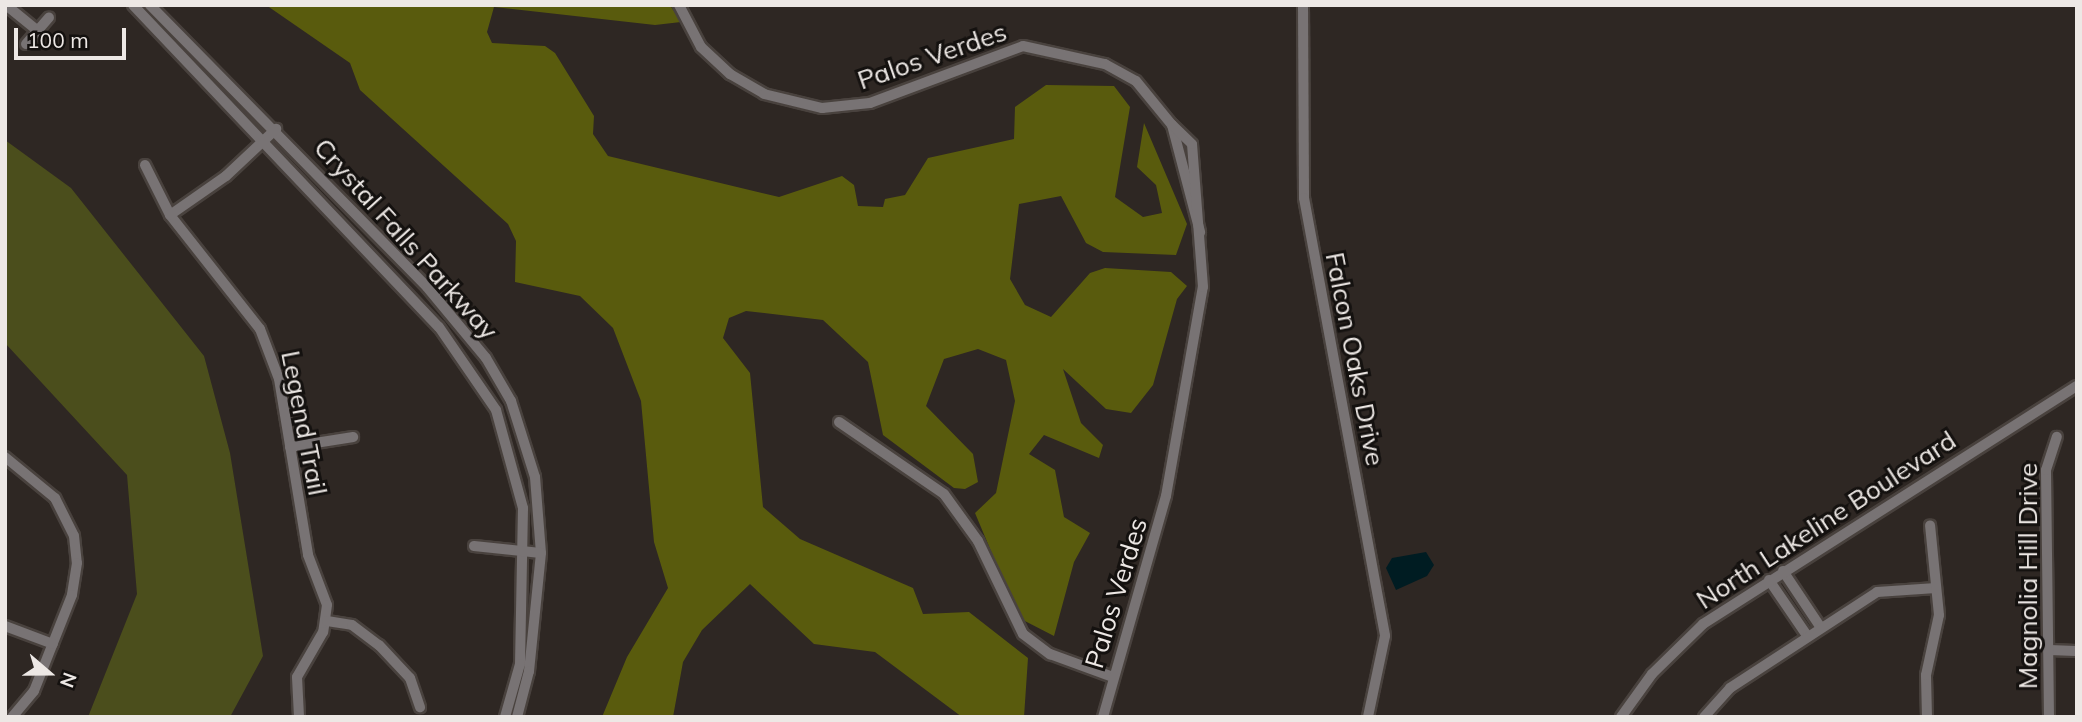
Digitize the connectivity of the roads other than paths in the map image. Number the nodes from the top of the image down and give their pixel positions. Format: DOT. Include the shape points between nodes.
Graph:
graph roads {
  1 [pos="6,5"];
  2 [pos="133,5"];
  3 [pos="150,5"];
  4 [pos="679,5"];
  5 [pos="1303,5"];
  6 [pos="49,18"];
  7 [pos="38,31"];
  8 [pos="26,44"];
  9 [pos="276,129"];
  10 [pos="264,141"];
  11 [pos="145,164"];
  12 [pos="170,215"];
  13 [pos="2077,386"];
  14 [pos="839,422"];
  15 [pos="353,437"];
  16 [pos="2057,437"];
  17 [pos="290,447"];
  18 [pos="5,457"];
  19 [pos="1930,525"];
  20 [pos="474,547"];
  21 [pos="541,553"];
  22 [pos="524,554"];
  23 [pos="1783,571"];
  24 [pos="1769,580"];
  25 [pos="1936,588"];
  26 [pos="327,621"];
  27 [pos="5,625"];
  28 [pos="1819,625"];
  29 [pos="1806,634"];
  30 [pos="53,644"];
  31 [pos="2048,650"];
  32 [pos="2077,651"];
  33 [pos="1113,677"];
  34 [pos="420,707"];
  35 [pos="12,717"];
  36 [pos="299,717"];
  37 [pos="505,717"];
  38 [pos="517,717"];
  39 [pos="1103,717"];
  40 [pos="1368,717"];
  41 [pos="1621,717"];
  42 [pos="1704,717"];
  43 [pos="1927,717"];
  44 [pos="2049,717"];
  1 -- 7 [label="street"];
  2 -- 10 [label="street, Crystal Falls Parkway"];
  3 -- 9 [label="street, Crystal Falls Parkway"];
  4 -- 33 [label="street, Palos Verdes" via="717,64 785,101 859,106 983,56 1036,45 1124,72 1172,125 1200,232 1203,287 1185,411"];
  5 -- 40 [label="street, Falcon Oaks Drive" via="1304,198 1385,636"];
  6 -- 7 [label="street"];
  7 -- 8 [label="street"];
  9 -- 10 [label="street"];
  9 -- 21 [label="street, Crystal Falls Parkway" via="427,287 492,366 535,477"];
  10 -- 12 [label="street"];
  10 -- 22 [label="street, Crystal Falls Parkway" via="467,359 496,410 513,457"];
  11 -- 12 [label="street, Legend Trail"];
  12 -- 17 [label="street, Legend Trail" via="260,329 279,379"];
  13 -- 23 [label="street, North Lakeline Boulevard"];
  14 -- 33 [label="street" via="944,494 978,541 1023,634 1050,654"];
  15 -- 17 [label="street"];
  16 -- 31 [label="street, Magnolia Hill Drive" via="2046,470"];
  17 -- 26 [label="street, Legend Trail" via="307,555 324,592"];
  18 -- 30 [label="street" via="43,483 74,536 72,595"];
  19 -- 25 [label="street"];
  20 -- 22 [label="street"];
  21 -- 22 [label="street"];
  21 -- 38 [label="street, Crystal Falls Parkway" via="529,671"];
  22 -- 37 [label="street, Crystal Falls Parkway" via="520,664"];
  23 -- 24 [label="street, North Lakeline Boulevard"];
  23 -- 28 [label="street"];
  24 -- 29 [label="street"];
  24 -- 41 [label="street, North Lakeline Boulevard" via="1674,649"];
  25 -- 28 [label="street" via="1877,592"];
  25 -- 43 [label="street"];
  26 -- 34 [label="street" via="352,625 379,645 410,678"];
  26 -- 36 [label="street" via="297,677"];
  27 -- 30 [label="street"];
  28 -- 29 [label="street"];
  29 -- 42 [label="street" via="1730,688"];
  30 -- 35 [label="street" via="27,704"];
  31 -- 32 [label="street"];
  31 -- 44 [label="street, Magnolia Hill Drive"];
  33 -- 39 [label="street, Palos Verdes"];
}
